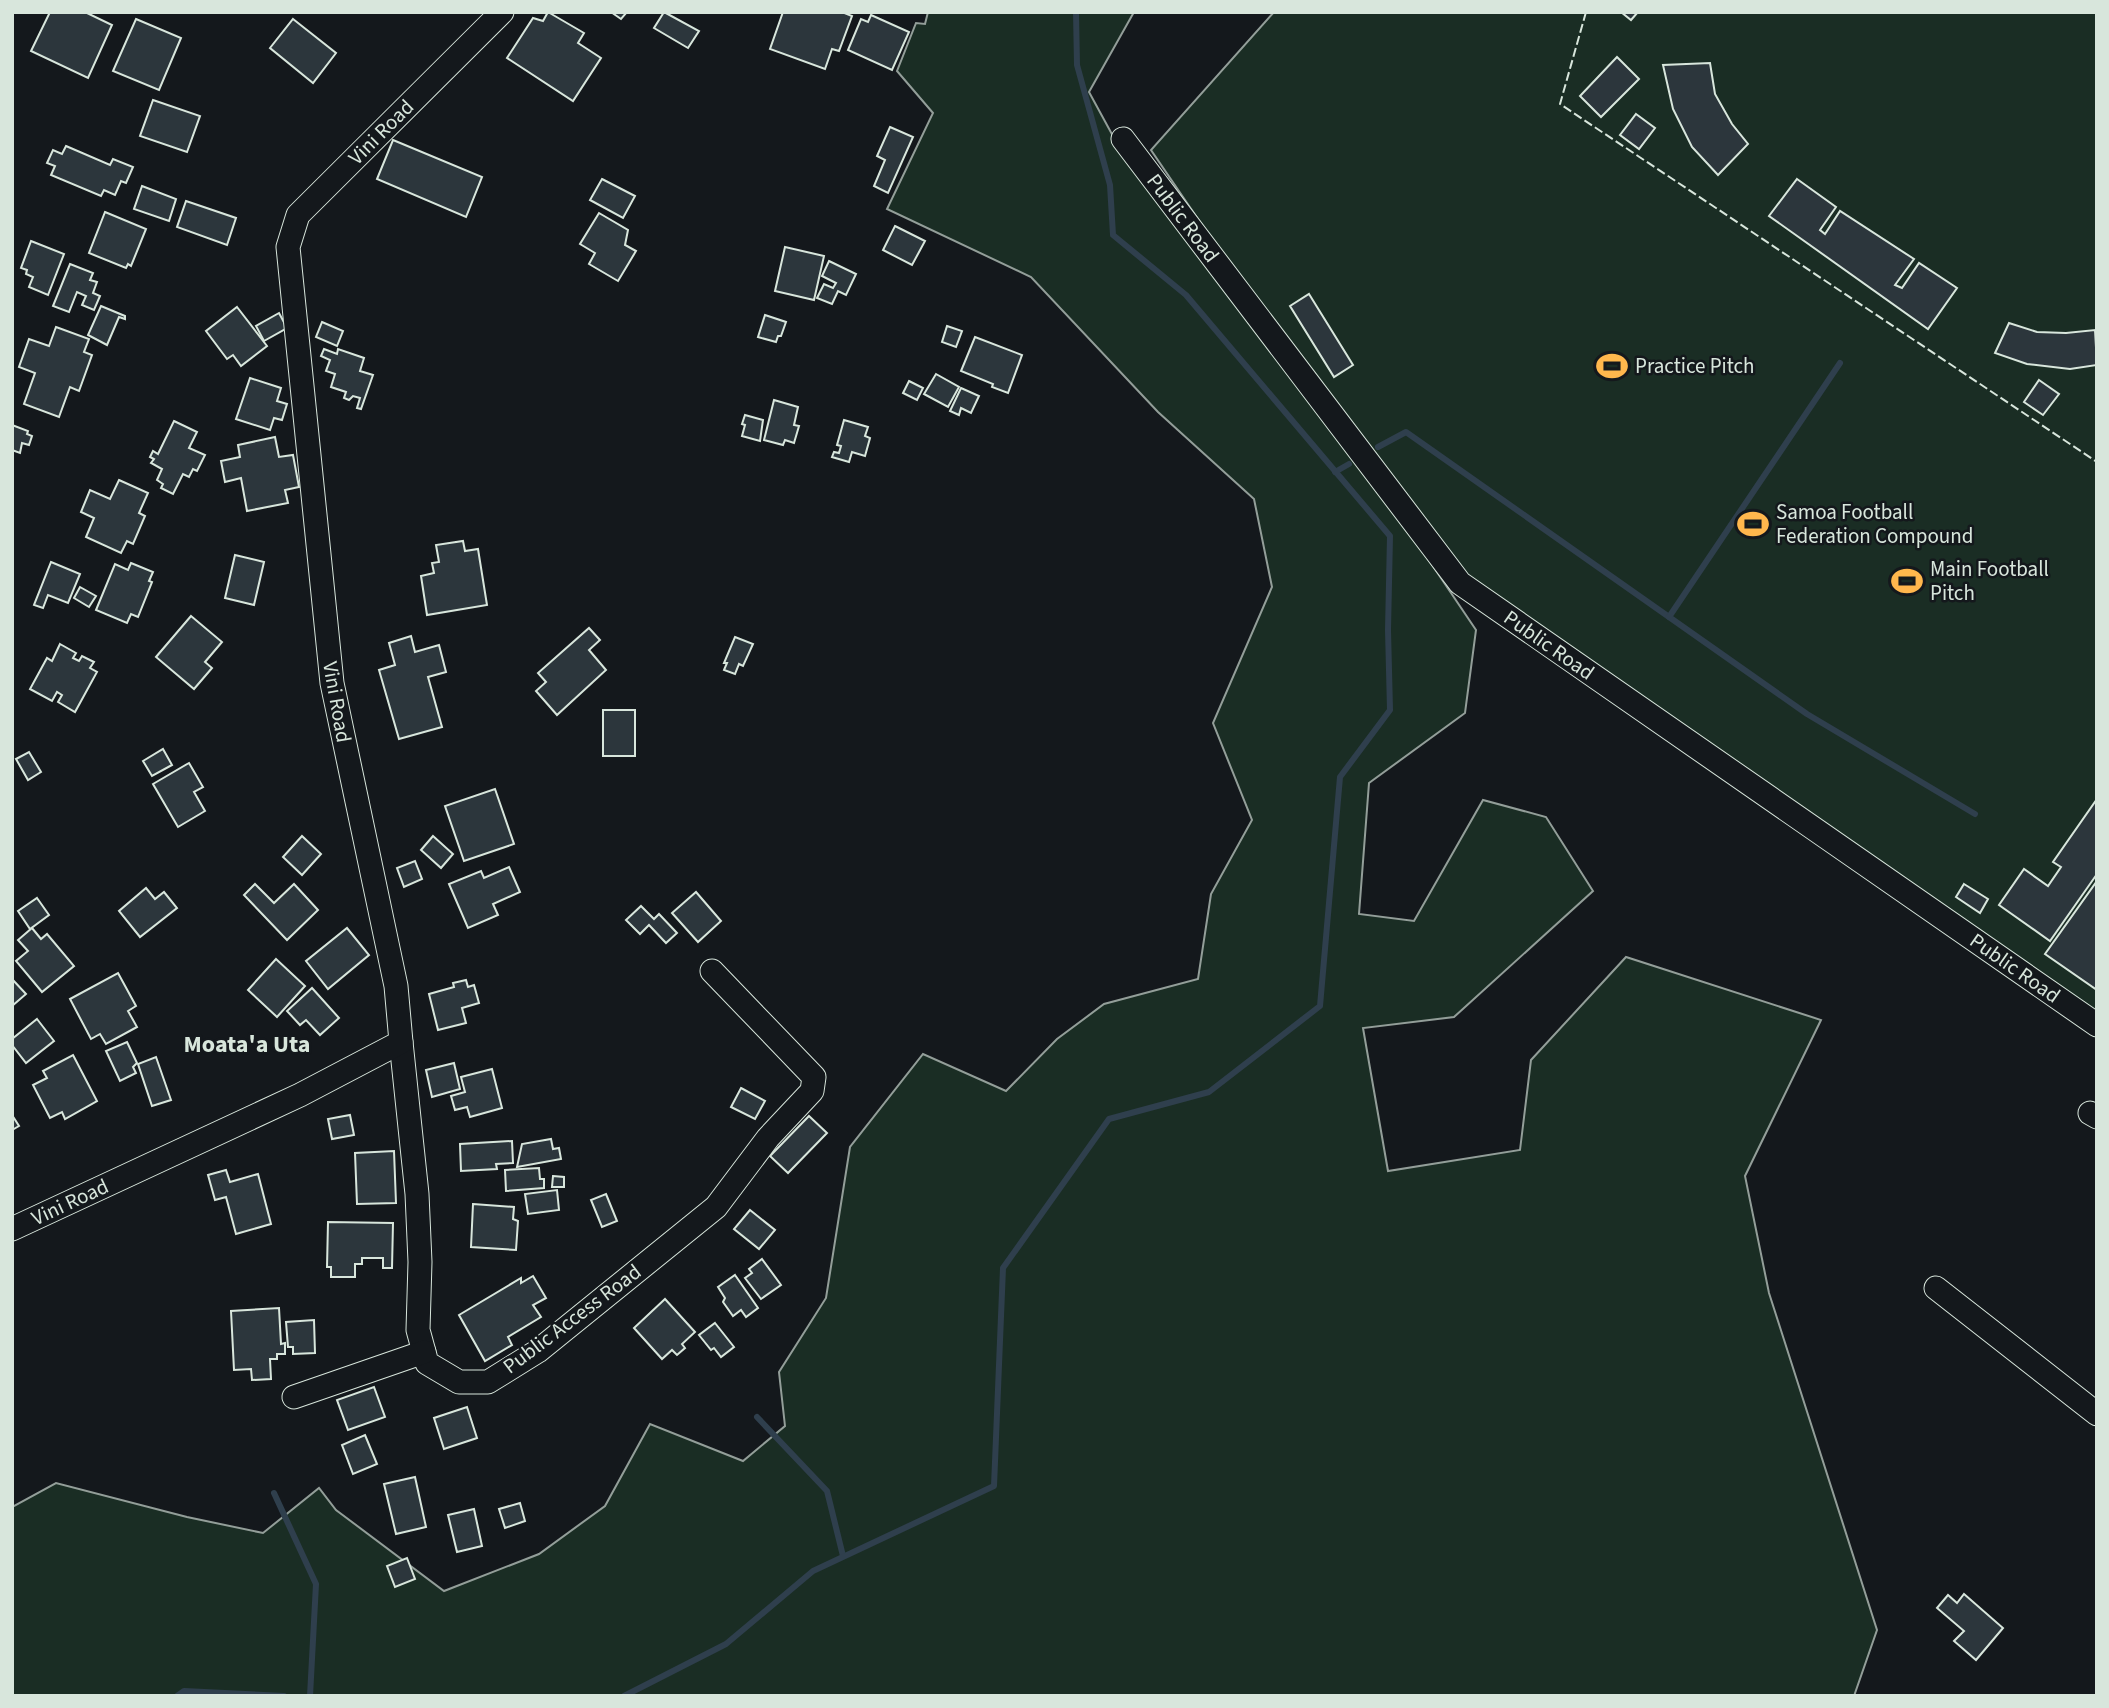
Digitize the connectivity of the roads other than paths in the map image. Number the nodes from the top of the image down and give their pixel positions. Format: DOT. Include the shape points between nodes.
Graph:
graph roads {
  1 [pos="502,12"];
  2 [pos="1123,139"];
  3 [pos="712,971"];
  4 [pos="2097,1025"];
  5 [pos="401,1042"];
  6 [pos="12,1229"];
  7 [pos="1936,1288"];
  8 [pos="424,1352"];
  9 [pos="294,1396"];
  10 [pos="2097,1414"];
  1 -- 5 [label="street, Vini Road" via="298,215 288,247 332,683 396,986"];
  2 -- 4 [label="street, Public Road" via="1460,583"];
  3 -- 8 [label="street, Public Access Road" via="814,1077 812,1091 768,1138 716,1207 538,1351 488,1382 458,1382 427,1363"];
  5 -- 6 [label="street, Vini Road" via="300,1095"];
  5 -- 8 [label="street" via="417,1194 418,1330"];
  7 -- 10 [label="street"];
  8 -- 9 [label="street"];
}
